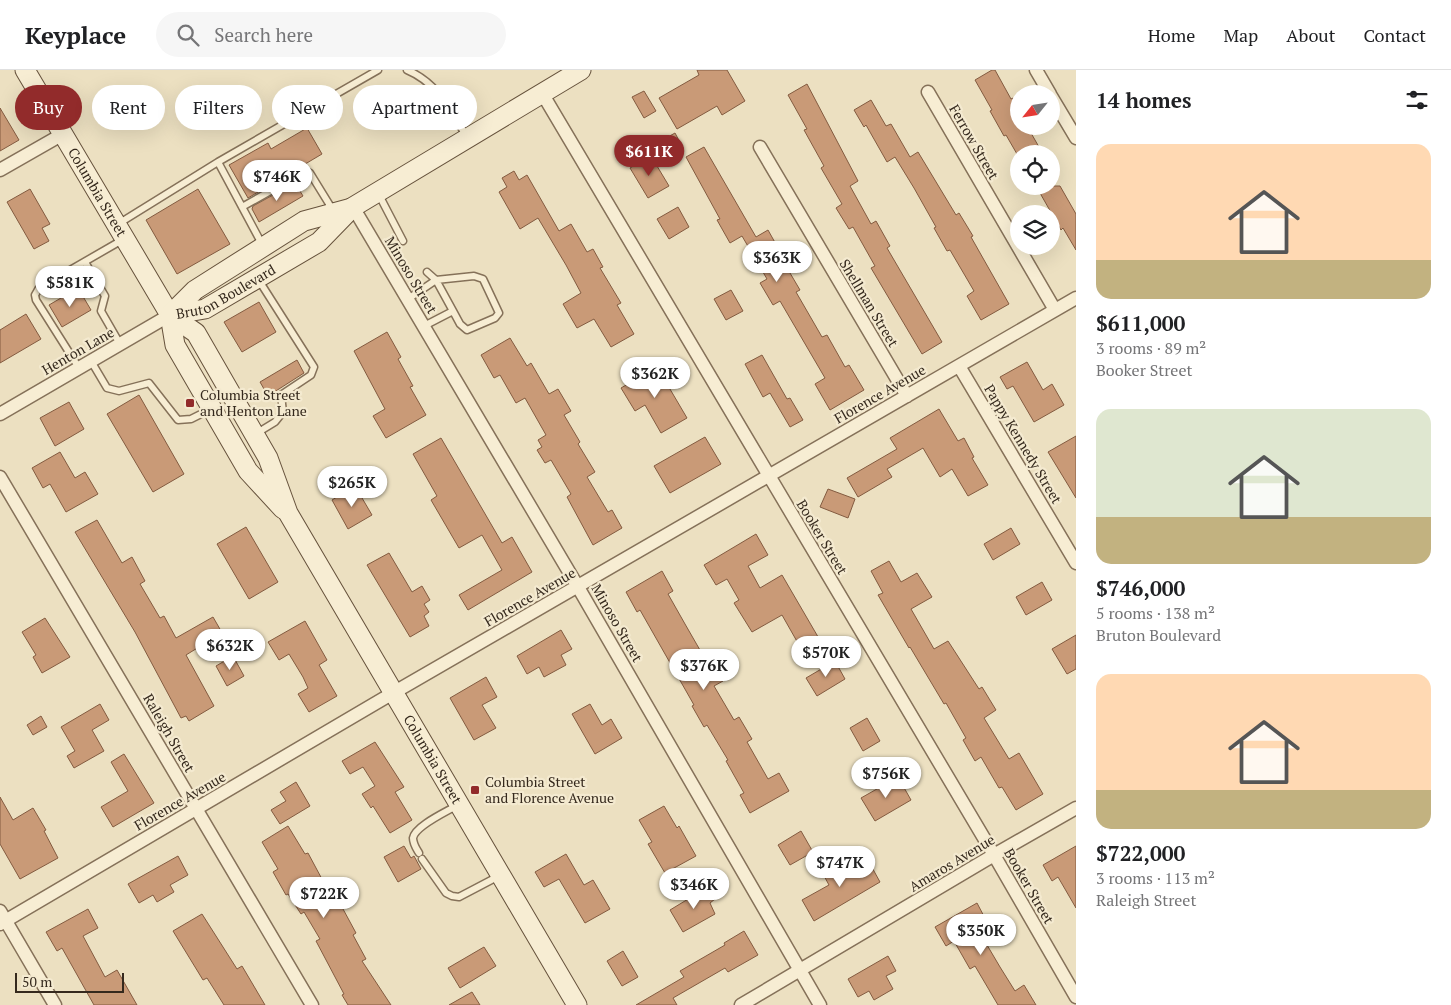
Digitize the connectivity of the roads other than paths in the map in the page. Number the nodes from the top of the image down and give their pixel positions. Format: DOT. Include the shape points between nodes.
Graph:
graph roads {
  1 [pos="25,70"];
  2 [pos="378,70"];
  3 [pos="407,70"];
  4 [pos="582,70"];
  5 [pos="1036,70"];
  6 [pos="1045,85"];
  7 [pos="928,92"];
  8 [pos="542,93"];
  9 [pos="1060,110"];
  10 [pos="63,134"];
  11 [pos="468,138"];
  12 [pos="1076,138"];
  13 [pos="760,148"];
  14 [pos="218,162"];
  15 [pos="0,170"];
  16 [pos="378,192"];
  17 [pos="242,207"];
  18 [pos="353,207"];
  19 [pos="334,213"];
  20 [pos="122,231"];
  21 [pos="403,241"];
  22 [pos="264,247"];
  23 [pos="85,262"];
  24 [pos="427,272"];
  25 [pos="258,278"];
  26 [pos="436,280"];
  27 [pos="1076,298"];
  28 [pos="408,299"];
  29 [pos="1056,310"];
  30 [pos="453,311"];
  31 [pos="170,315"];
  32 [pos="424,326"];
  33 [pos="120,344"];
  34 [pos="91,361"];
  35 [pos="959,366"];
  36 [pos="79,368"];
  37 [pos="907,396"];
  38 [pos="212,408"];
  39 [pos="0,414"];
  40 [pos="255,434"];
  41 [pos="768,475"];
  42 [pos="0,477"];
  43 [pos="288,513"];
  44 [pos="1076,563"];
  45 [pos="578,587"];
  46 [pos="393,693"];
  47 [pos="459,804"];
  48 [pos="196,808"];
  49 [pos="1076,808"];
  50 [pos="994,855"];
  51 [pos="500,875"];
  52 [pos="2,919"];
  53 [pos="800,971"];
  54 [pos="1076,997"];
  55 [pos="55,1005"];
  56 [pos="312,1005"];
  57 [pos="577,1005"];
  58 [pos="741,1005"];
  59 [pos="820,1005"];
  1 -- 10 [label="street, Columbia Street"];
  2 -- 14 [label="lane"];
  3 -- 11 [label="lane" via="420,76 440,93"];
  4 -- 8 [label="street, Bruton Boulevard"];
  5 -- 6 [label="street"];
  7 -- 29 [label="street, Ferrow Street"];
  8 -- 11 [label="street, Bruton Boulevard"];
  8 -- 41 [label="street, Booker Street"];
  9 -- 12 [label="street"];
  10 -- 15 [label="street"];
  10 -- 20 [label="street, Columbia Street"];
  11 -- 16 [label="street, Bruton Boulevard"];
  13 -- 37 [label="street, Shellman Street"];
  14 -- 17 [label="lane"];
  14 -- 20 [label="lane"];
  16 -- 18 [label="street, Bruton Boulevard"];
  16 -- 21 [label="lane"];
  17 -- 19 [label="lane" via="306,171"];
  17 -- 22 [label="lane"];
  18 -- 19 [label="street, Bruton Boulevard"];
  18 -- 25 [label="street, Bruton Boulevard" via="318,242"];
  18 -- 28 [label="street, Minoso Street"];
  19 -- 22 [label="street, Bruton Boulevard" via="304,221"];
  20 -- 23 [label="lane"];
  20 -- 31 [label="street, Columbia Street"];
  22 -- 31 [label="street, Bruton Boulevard" via="195,290"];
  23 -- 33 [label="lane" via="104,296 103,317"];
  23 -- 36 [label="lane" via="39,288 35,295"];
  24 -- 26 [label="lane"];
  25 -- 31 [label="street, Bruton Boulevard" via="205,309"];
  25 -- 40 [label="lane" via="314,367 311,375 281,395 283,412 275,422"];
  26 -- 28 [label="lane"];
  26 -- 30 [label="lane"];
  26 -- 30 [label="lane" via="474,276 483,279 499,312 495,318 467,330"];
  27 -- 29 [label="street, Florence Avenue"];
  28 -- 32 [label="street, Minoso Street"];
  29 -- 35 [label="street, Florence Avenue"];
  30 -- 32 [label="lane"];
  31 -- 33 [label="street, Henton Lane"];
  31 -- 38 [label="street, Columbia Street" via="175,345"];
  31 -- 40 [label="street, Columbia Street" via="196,334"];
  32 -- 45 [label="street, Minoso Street"];
  33 -- 34 [label="street, Henton Lane"];
  34 -- 36 [label="street, Henton Lane"];
  34 -- 38 [label="lane" via="107,388 119,391 149,383 178,420 191,420"];
  35 -- 37 [label="street, Florence Avenue"];
  35 -- 44 [label="street, Pappy Kennedy Street"];
  36 -- 39 [label="street, Henton Lane"];
  37 -- 41 [label="street, Florence Avenue"];
  38 -- 43 [label="street, Columbia Street" via="248,471"];
  40 -- 43 [label="street, Columbia Street" via="268,458"];
  41 -- 45 [label="street, Florence Avenue"];
  41 -- 50 [label="street, Booker Street"];
  42 -- 48 [label="street, Raleigh Street"];
  43 -- 46 [label="street, Columbia Street"];
  45 -- 46 [label="street, Florence Avenue"];
  45 -- 53 [label="street, Minoso Street"];
  46 -- 47 [label="street, Columbia Street"];
  46 -- 48 [label="street, Florence Avenue"];
  47 -- 51 [label="street, Columbia Street"];
  47 -- 51 [label="lane" via="417,830 413,839 420,856 446,893 452,896 459,897"];
  48 -- 52 [label="street, Florence Avenue"];
  48 -- 56 [label="street, Raleigh Street"];
  49 -- 50 [label="street, Amaros Avenue"];
  50 -- 53 [label="street, Amaros Avenue"];
  50 -- 54 [label="street, Booker Street"];
  51 -- 57 [label="street, Columbia Street"];
  52 -- 55 [label="street"];
  53 -- 58 [label="street, Amaros Avenue"];
  53 -- 59 [label="street, Minoso Street"];
}
